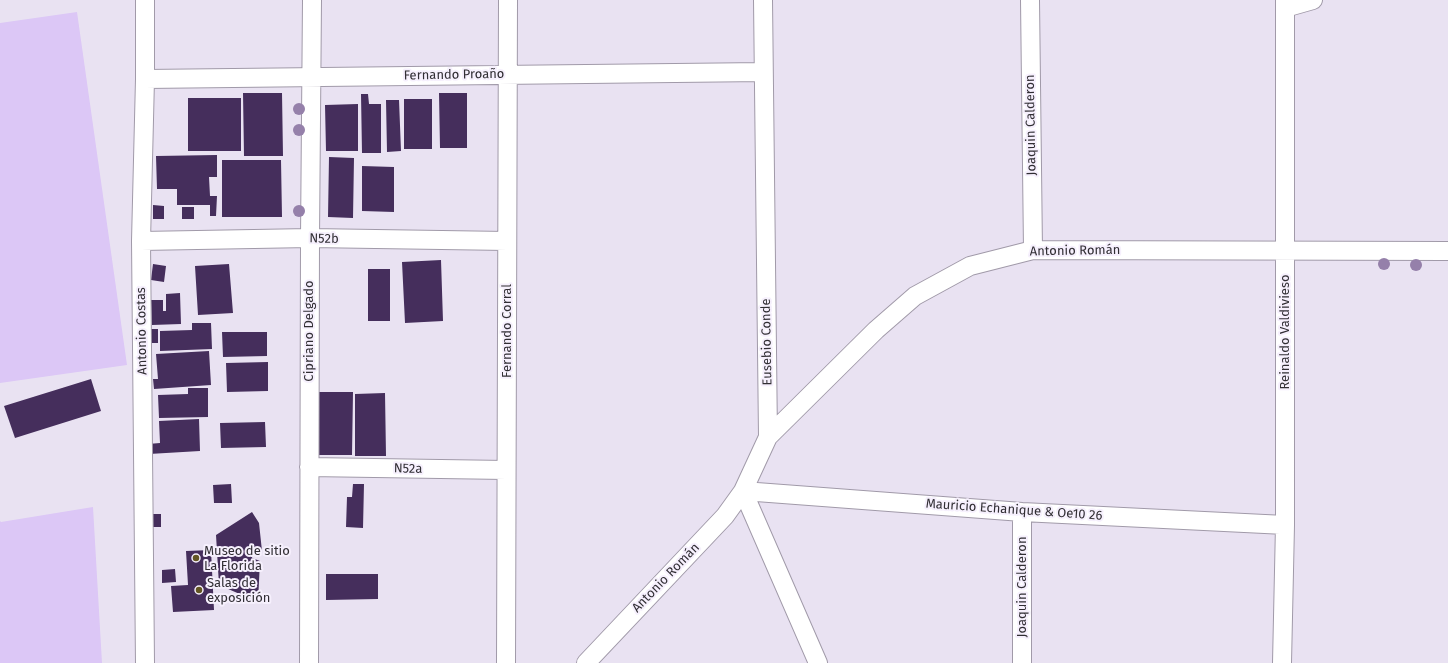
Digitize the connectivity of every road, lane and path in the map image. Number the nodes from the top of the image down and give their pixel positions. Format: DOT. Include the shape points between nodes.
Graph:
graph roads {
  1 [pos="145,0"];
  2 [pos="312,0"];
  3 [pos="508,0"];
  4 [pos="763,0"];
  5 [pos="1030,0"];
  6 [pos="1313,0"];
  7 [pos="1285,4"];
  8 [pos="763,72"];
  9 [pos="509,74"];
  10 [pos="312,77"];
  11 [pos="145,79"];
  12 [pos="310,238"];
  13 [pos="141,241"];
  14 [pos="507,241"];
  15 [pos="1033,250"];
  16 [pos="1285,250"];
  17 [pos="1448,251"];
  18 [pos="768,437"];
  19 [pos="310,467"];
  20 [pos="506,470"];
  21 [pos="743,491"];
  22 [pos="1022,512"];
  23 [pos="1286,525"];
  24 [pos="146,663"];
  25 [pos="309,663"];
  26 [pos="506,663"];
  27 [pos="586,663"];
  28 [pos="818,663"];
  29 [pos="1022,663"];
  30 [pos="1282,663"];
  1 -- 11 [label="street, Antonio Costas"];
  2 -- 10 [label="street, Cipriano Delgado"];
  3 -- 9 [label="street, Fernando Corral"];
  4 -- 8 [label="street, Eusebio Conde"];
  5 -- 15 [label="street, Joaquin Calderon"];
  6 -- 7 [label="street"];
  7 -- 16 [label="street, Reinaldo Valdivieso"];
  8 -- 9 [label="street, Fernando Proaño"];
  8 -- 18 [label="street, Eusebio Conde"];
  9 -- 10 [label="street, Fernando Proaño"];
  9 -- 14 [label="street, Fernando Corral"];
  10 -- 11 [label="street, Fernando Proaño"];
  10 -- 12 [label="street, Cipriano Delgado"];
  11 -- 13 [label="street, Antonio Costas"];
  12 -- 13 [label="street, N52b"];
  12 -- 14 [label="street, N52b"];
  12 -- 19 [label="street, Cipriano Delgado"];
  13 -- 24 [label="street, Antonio Costas"];
  14 -- 20 [label="street, Fernando Corral"];
  15 -- 16 [label="street, Antonio Román"];
  15 -- 18 [label="street, Antonio Román" via="970,266 915,296 876,330"];
  16 -- 17 [label="street, Antonio Román"];
  16 -- 23 [label="street, Reinaldo Valdivieso"];
  18 -- 21 [label="street, Eusebio Conde"];
  19 -- 20 [label="street, N52a"];
  19 -- 25 [label="street, Cipriano Delgado"];
  20 -- 26 [label="street, Fernando Corral"];
  21 -- 22 [label="street, Mauricio Echanique & Oe10 26"];
  21 -- 27 [label="street, Antonio Román" via="725,516"];
  21 -- 28 [label="street"];
  22 -- 23 [label="street, Mauricio Echanique & Oe10 26"];
  22 -- 29 [label="street, Joaquin Calderon"];
  23 -- 30 [label="street, Reinaldo Valdivieso"];
}
